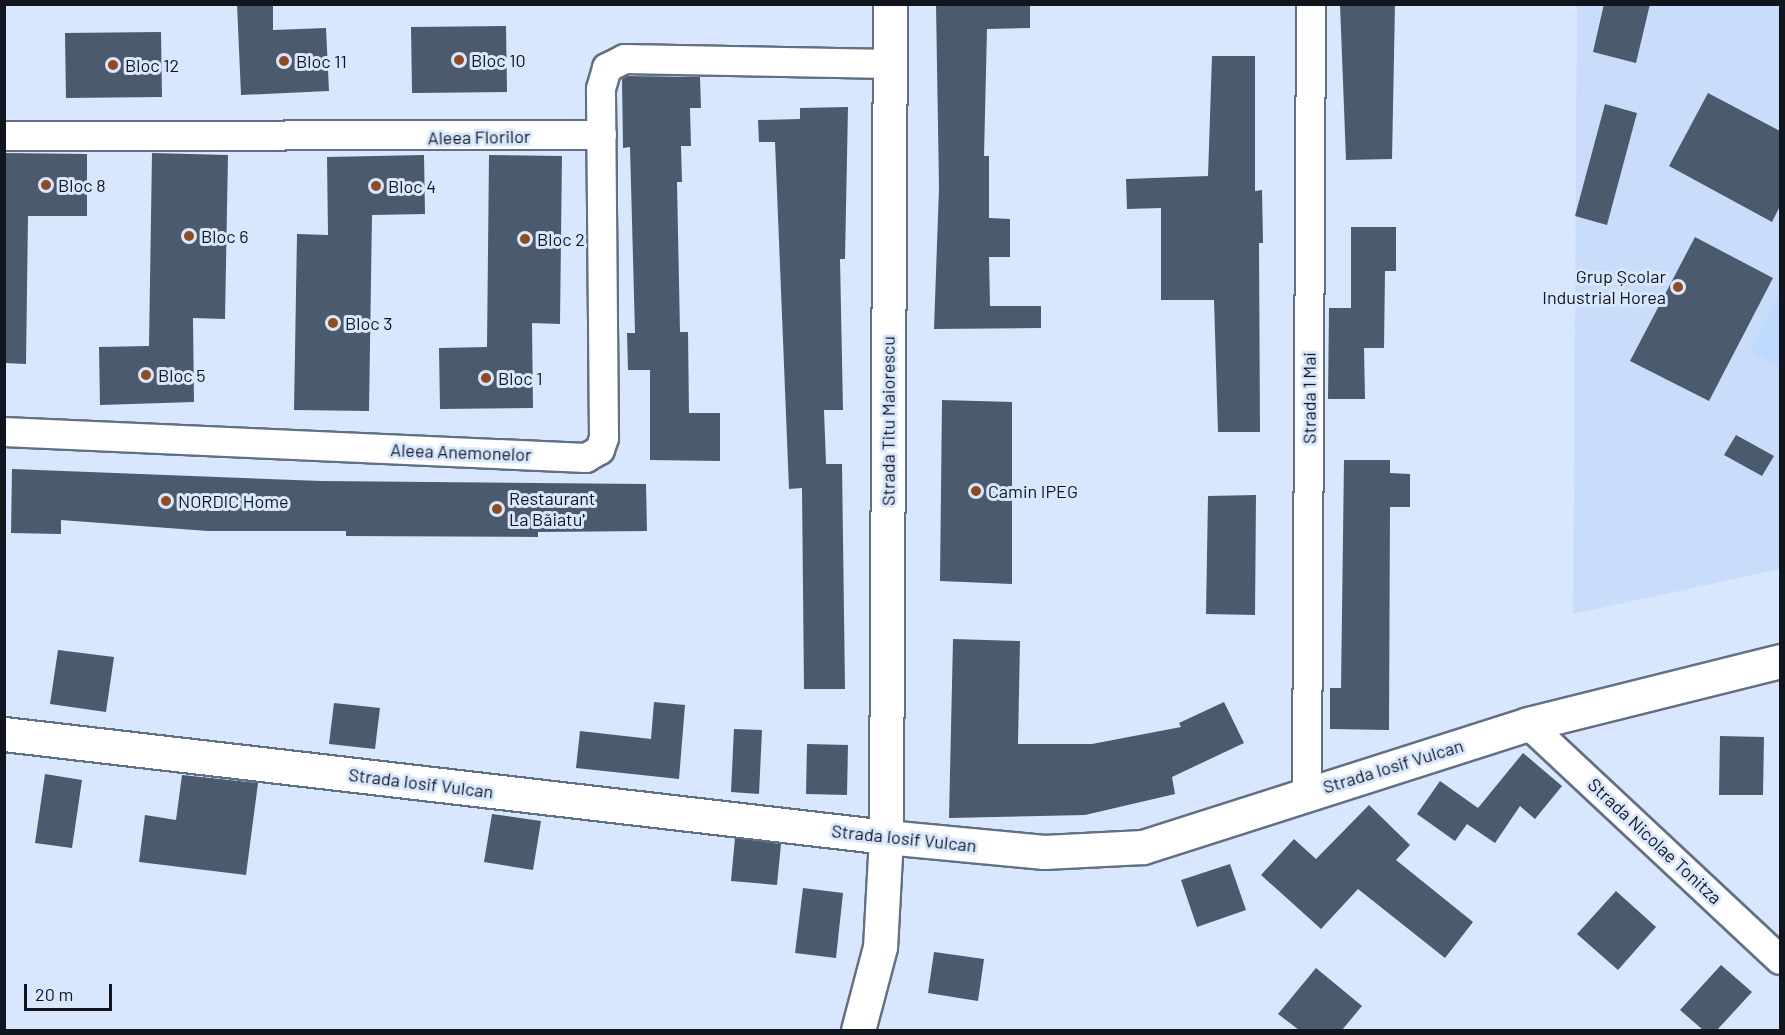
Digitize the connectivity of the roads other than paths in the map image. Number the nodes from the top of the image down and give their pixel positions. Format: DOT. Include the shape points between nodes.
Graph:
graph roads {
  1 [pos="890,4"];
  2 [pos="1311,4"];
  3 [pos="890,64"];
  4 [pos="602,135"];
  5 [pos="4,136"];
  6 [pos="4,432"];
  7 [pos="1780,661"];
  8 [pos="1528,724"];
  9 [pos="4,734"];
  10 [pos="1307,792"];
  11 [pos="886,837"];
  12 [pos="1780,960"];
  13 [pos="858,1030"];
  1 -- 3 [label="main road, Strada Titu Maiorescu"];
  2 -- 10 [label="street, Strada 1 Mai"];
  3 -- 4 [label="street" via="625,59 607,68 601,89"];
  3 -- 11 [label="main road, Strada Titu Maiorescu"];
  4 -- 5 [label="street, Aleea Florilor"];
  4 -- 6 [label="street, Aleea Anemonelor" via="604,438 600,450 586,458"];
  7 -- 8 [label="main road, Strada Iosif Vulcan"];
  8 -- 10 [label="main road, Strada Iosif Vulcan"];
  8 -- 12 [label="street, Strada Nicolae Tonitza"];
  9 -- 11 [label="main road, Strada Iosif Vulcan"];
  10 -- 11 [label="main road, Strada Iosif Vulcan" via="1191,836 1107,851 1044,852"];
  11 -- 13 [label="main road, Strada Titu Maiorescu" via="880,947"];
}
